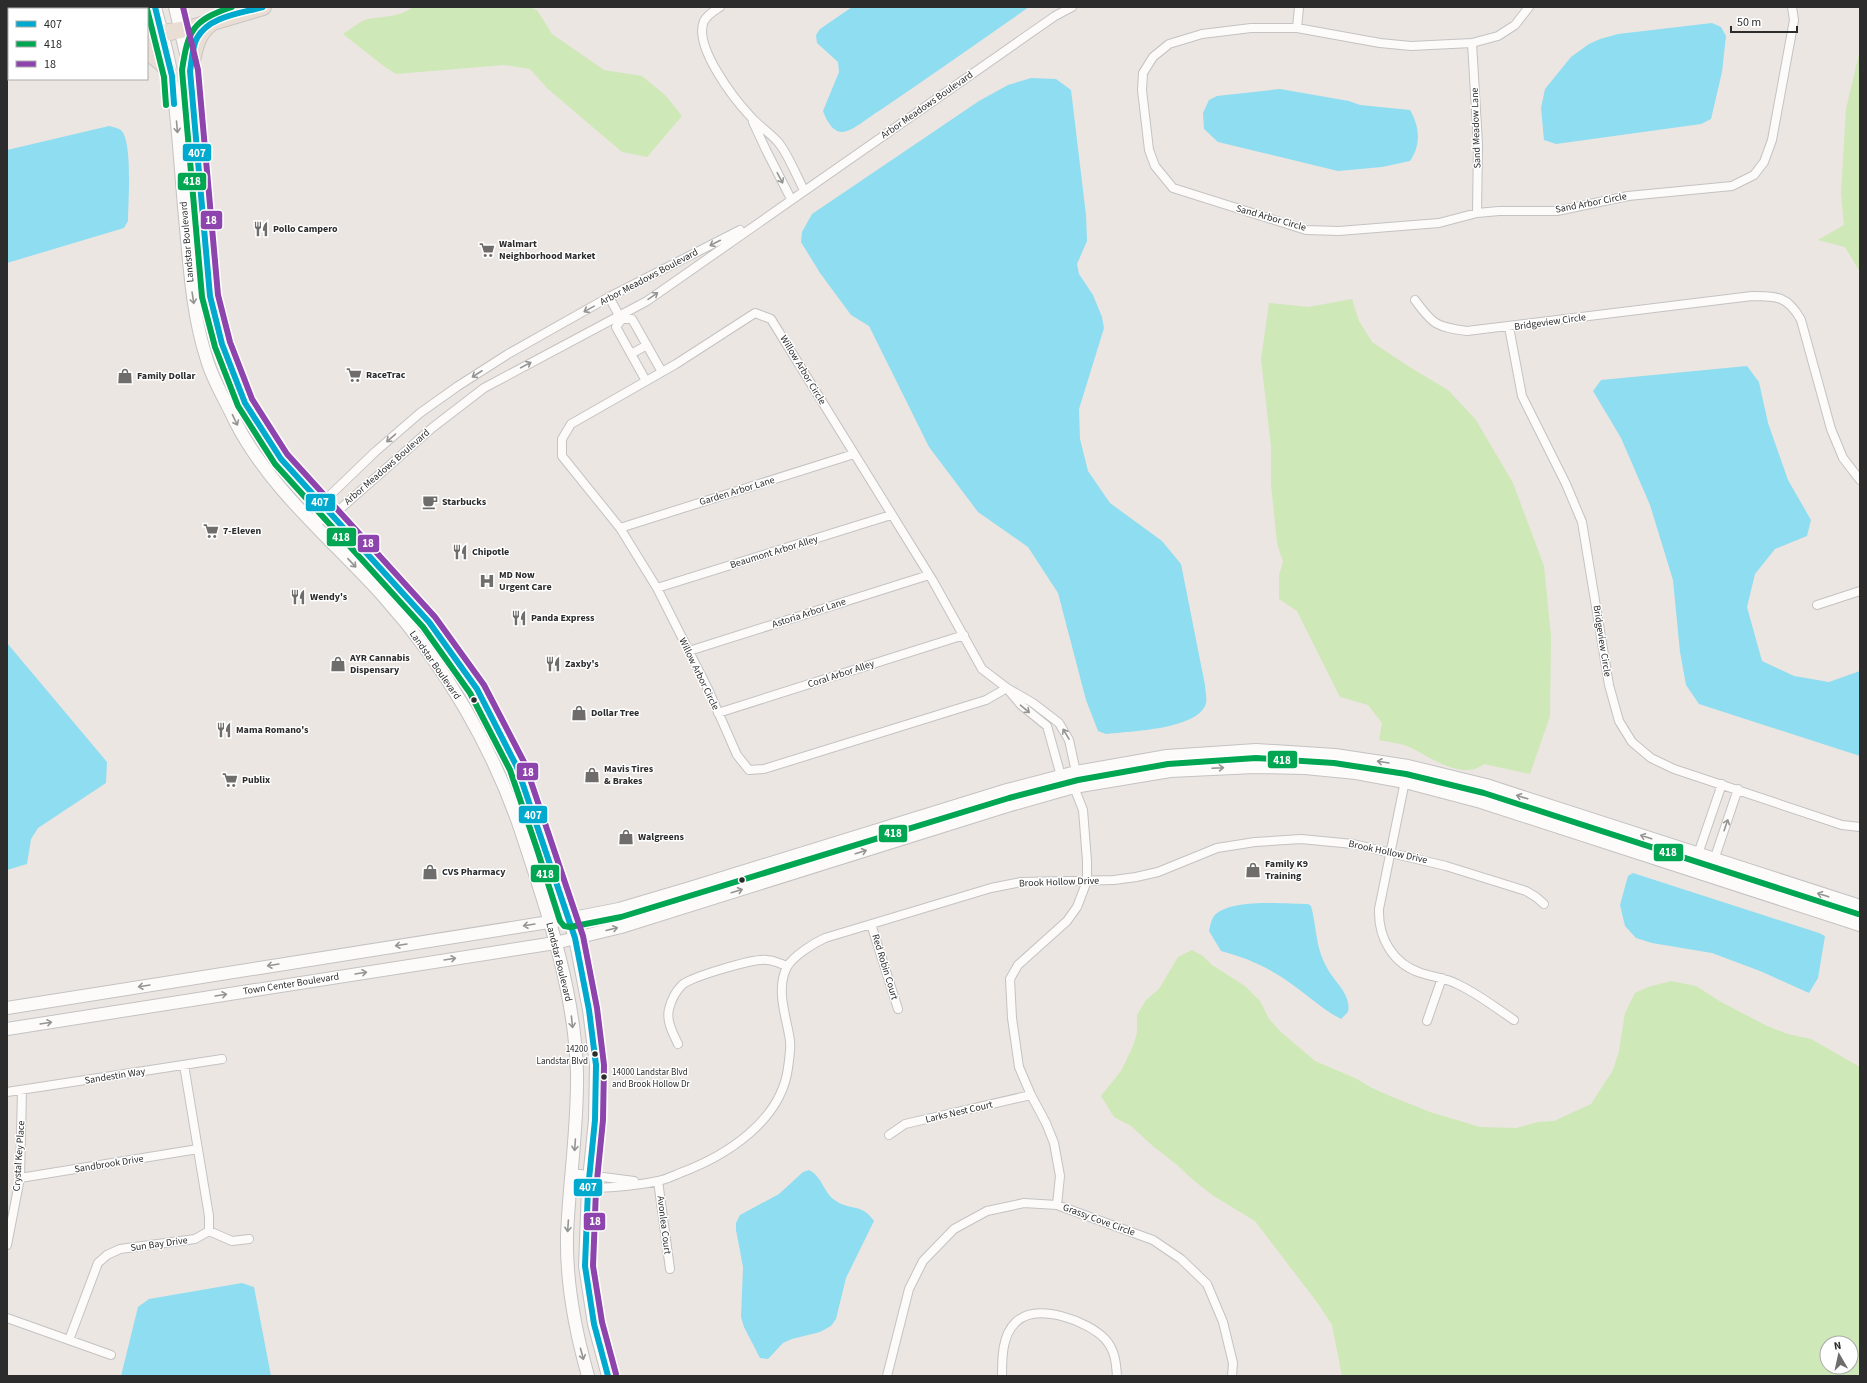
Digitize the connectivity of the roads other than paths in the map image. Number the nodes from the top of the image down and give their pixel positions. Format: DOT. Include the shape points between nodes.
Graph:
graph roads {
  1 [pos="155,7"];
  2 [pos="175,7"];
  3 [pos="263,7"];
  4 [pos="720,7"];
  5 [pos="1072,7"];
  6 [pos="1299,7"];
  7 [pos="1529,7"];
  8 [pos="1792,7"];
  9 [pos="212,23"];
  10 [pos="1297,28"];
  11 [pos="182,30"];
  12 [pos="155,34"];
  13 [pos="1472,43"];
  14 [pos="148,53"];
  15 [pos="190,71"];
  16 [pos="172,76"];
  17 [pos="752,118"];
  18 [pos="786,156"];
  19 [pos="772,163"];
  20 [pos="804,190"];
  21 [pos="791,199"];
  22 [pos="1477,213"];
  23 [pos="762,219"];
  24 [pos="609,297"];
  25 [pos="1415,300"];
  26 [pos="620,317"];
  27 [pos="1509,327"];
  28 [pos="647,344"];
  29 [pos="631,354"];
  30 [pos="662,372"];
  31 [pos="646,381"];
  32 [pos="854,454"];
  33 [pos="1860,480"];
  34 [pos="321,504"];
  35 [pos="891,515"];
  36 [pos="332,516"];
  37 [pos="313,523"];
  38 [pos="620,528"];
  39 [pos="929,575"];
  40 [pos="657,588"];
  41 [pos="1860,592"];
  42 [pos="1817,605"];
  43 [pos="964,635"];
  44 [pos="689,651"];
  45 [pos="1007,688"];
  46 [pos="718,713"];
  47 [pos="1256,750"];
  48 [pos="1254,766"];
  49 [pos="1408,766"];
  50 [pos="1076,772"];
  51 [pos="1061,776"];
  52 [pos="1405,782"];
  53 [pos="1722,784"];
  54 [pos="1074,787"];
  55 [pos="1738,789"];
  56 [pos="1860,827"];
  57 [pos="1390,852"];
  58 [pos="1698,854"];
  59 [pos="1714,860"];
  60 [pos="1700,873"];
  61 [pos="1087,882"];
  62 [pos="1544,904"];
  63 [pos="1860,906"];
  64 [pos="568,919"];
  65 [pos="549,922"];
  66 [pos="872,924"];
  67 [pos="1860,925"];
  68 [pos="575,938"];
  69 [pos="555,942"];
  70 [pos="787,966"];
  71 [pos="250,969"];
  72 [pos="1442,978"];
  73 [pos="253,990"];
  74 [pos="7,1008"];
  75 [pos="898,1010"];
  76 [pos="1514,1020"];
  77 [pos="1427,1021"];
  78 [pos="7,1029"];
  79 [pos="678,1044"];
  80 [pos="222,1059"];
  81 [pos="184,1065"];
  82 [pos="22,1090"];
  83 [pos="7,1092"];
  84 [pos="1031,1095"];
  85 [pos="889,1135"];
  86 [pos="198,1150"];
  87 [pos="572,1173"];
  88 [pos="590,1175"];
  89 [pos="20,1178"];
  90 [pos="658,1181"];
  91 [pos="570,1187"];
  92 [pos="588,1189"];
  93 [pos="1057,1205"];
  94 [pos="209,1231"];
  95 [pos="249,1239"];
  96 [pos="7,1246"];
  97 [pos="670,1269"];
  98 [pos="7,1318"];
  99 [pos="68,1340"];
  100 [pos="111,1355"];
  101 [pos="588,1376"];
  102 [pos="608,1376"];
  103 [pos="887,1376"];
  104 [pos="1002,1376"];
  105 [pos="1117,1376"];
  106 [pos="1232,1376"];
  1 -- 12 [label="main road, Landstar Boulevard"];
  2 -- 11 [label="main road, Landstar Boulevard"];
  3 -- 9 [label="highway"];
  4 -- 17 [label="street" via="710,12 704,22 703,37 706,50 731,94"];
  5 -- 20 [label="street, Arbor Meadows Boulevard" via="1055,16"];
  6 -- 10 [label="street"];
  7 -- 13 [label="street, Sand Arbor Circle" via="1514,25 1498,36"];
  8 -- 22 [label="street, Sand Arbor Circle" via="1794,20 1772,140 1764,162 1754,175 1732,186 1628,196 1557,210"];
  9 -- 11 [label="highway"];
  9 -- 15 [label="highway" via="203,29 198,38"];
  10 -- 13 [label="street, Sand Arbor Circle" via="1412,46"];
  10 -- 22 [label="street, Sand Arbor Circle" via="1251,28 1202,34 1170,44 1153,57 1143,73 1149,150 1154,166 1167,182 1173,188 1306,230 1339,231 1439,223"];
  11 -- 12 [label="highway"];
  11 -- 15 [label="main road, Landstar Boulevard"];
  12 -- 16 [label="main road, Landstar Boulevard"];
  13 -- 22 [label="street, Sand Meadow Lane" via="1478,144"];
  14 -- 16 [label="highway" via="163,64"];
  15 -- 34 [label="main road, Landstar Boulevard" via="210,296 222,344 245,403 281,459"];
  16 -- 37 [label="main road, Landstar Boulevard, one-way" via="192,298 207,362 238,425 266,470"];
  17 -- 18 [label="street" via="779,143"];
  17 -- 19 [label="street"];
  18 -- 19 [label="street"];
  18 -- 20 [label="street"];
  19 -- 21 [label="street, one-way"];
  20 -- 21 [label="street, Arbor Meadows Boulevard"];
  21 -- 23 [label="street, Arbor Meadows Boulevard"];
  23 -- 24 [label="street, Arbor Meadows Boulevard, one-way"];
  26 -- 23 [label="street, Arbor Meadows Boulevard, one-way" via="647,301"];
  24 -- 26 [label="street"];
  24 -- 34 [label="street, Arbor Meadows Boulevard, one-way" via="508,354 458,386 410,421"];
  25 -- 27 [label="street" via="1429,320 1443,328 1467,331"];
  26 -- 28 [label="street" via="632,319"];
  26 -- 29 [label="street" via="616,327"];
  36 -- 26 [label="street, Arbor Meadows Boulevard, one-way" via="432,428 484,388"];
  27 -- 33 [label="street, Bridgeview Circle" via="1752,296 1775,296 1793,306 1800,320 1831,430 1843,458"];
  27 -- 53 [label="street, Bridgeview Circle" via="1522,396 1582,522 1609,685 1619,721 1632,742 1651,758 1674,769"];
  28 -- 29 [label="street"];
  28 -- 30 [label="street"];
  29 -- 31 [label="street"];
  30 -- 31 [label="street, Willow Arbor Circle"];
  30 -- 32 [label="street, Willow Arbor Circle" via="755,313 771,319"];
  31 -- 38 [label="street, Willow Arbor Circle" via="571,424 562,438 562,456"];
  32 -- 35 [label="street, Willow Arbor Circle"];
  32 -- 38 [label="street, Garden Arbor Lane"];
  34 -- 36 [label="main road, Landstar Boulevard"];
  34 -- 37 [label="street, Arbor Meadows Boulevard"];
  35 -- 39 [label="street, Willow Arbor Circle"];
  35 -- 40 [label="street, Beaumont Arbor Alley"];
  36 -- 37 [label="street, Arbor Meadows Boulevard"];
  36 -- 64 [label="main road, Landstar Boulevard" via="429,622 477,688 517,767"];
  37 -- 65 [label="main road, Landstar Boulevard, one-way" via="386,600 434,660 459,698 500,777 522,833"];
  38 -- 40 [label="street, Willow Arbor Circle"];
  39 -- 43 [label="street, Willow Arbor Circle"];
  39 -- 44 [label="street, Astoria Arbor Lane"];
  40 -- 44 [label="street, Willow Arbor Circle"];
  41 -- 42 [label="street"];
  43 -- 45 [label="street, Willow Arbor Circle" via="982,669"];
  43 -- 46 [label="street, Coral Arbor Alley"];
  44 -- 46 [label="street, Willow Arbor Circle"];
  45 -- 46 [label="street, Willow Arbor Circle" via="986,700 764,769 749,770 737,755"];
  50 -- 45 [label="street, Willow Arbor Circle, one-way" via="1069,740 1058,723 1033,703"];
  45 -- 51 [label="street, Willow Arbor Circle, one-way" via="1021,705 1047,726"];
  47 -- 48 [label="street"];
  49 -- 47 [label="main road, one-way" via="1335,755"];
  47 -- 50 [label="main road" via="1167,756"];
  48 -- 52 [label="main road, Town Center Boulevard" via="1356,773"];
  54 -- 48 [label="main road, Town Center Boulevard, one-way" via="1170,771"];
  49 -- 52 [label="street"];
  58 -- 49 [label="main road, one-way" via="1486,785"];
  50 -- 51 [label="main road"];
  50 -- 54 [label="street, Willow Arbor Circle"];
  51 -- 54 [label="street"];
  51 -- 64 [label="main road" via="1007,790 690,888"];
  52 -- 57 [label="street"];
  52 -- 60 [label="main road, Town Center Boulevard" via="1482,802"];
  53 -- 55 [label="street, Bridgeview Circle"];
  53 -- 58 [label="street"];
  54 -- 61 [label="street" via="1083,810"];
  68 -- 54 [label="main road, Town Center Boulevard, one-way" via="621,927"];
  55 -- 56 [label="street, Bridgeview Circle" via="1842,825"];
  59 -- 55 [label="street, one-way"];
  57 -- 61 [label="street, Brook Hollow Drive" via="1353,844 1302,839 1255,842 1217,848 1143,876"];
  57 -- 62 [label="street, Brook Hollow Drive" via="1526,891"];
  57 -- 72 [label="street" via="1379,909 1379,923 1384,939 1391,952 1402,963 1415,971"];
  58 -- 59 [label="main road"];
  58 -- 60 [label="street"];
  59 -- 60 [label="street"];
  63 -- 59 [label="main road, one-way"];
  60 -- 67 [label="main road, Town Center Boulevard"];
  61 -- 66 [label="street, Brook Hollow Drive" via="1022,882 991,888"];
  61 -- 84 [label="street" via="1077,907 1067,921 1018,965 1010,979 1019,1067"];
  64 -- 65 [label="main road"];
  64 -- 68 [label="main road, Landstar Boulevard"];
  65 -- 69 [label="main road, Landstar Boulevard"];
  65 -- 71 [label="main road, one-way"];
  66 -- 70 [label="street, Brook Hollow Drive" via="825,938 808,946"];
  66 -- 75 [label="street, Red Robin Court"];
  68 -- 69 [label="main road, Town Center Boulevard"];
  68 -- 88 [label="main road, Landstar Boulevard" via="589,1010 596,1065"];
  73 -- 69 [label="main road, Town Center Boulevard, one-way"];
  69 -- 87 [label="main road, Landstar Boulevard, one-way" via="570,1006 577,1069"];
  70 -- 79 [label="street" via="767,960 750,962 696,978 682,985 672,998 668,1010 669,1023"];
  70 -- 90 [label="street" via="781,991 790,1043 788,1070 778,1098 761,1123 738,1144 700,1166"];
  71 -- 73 [label="main road"];
  71 -- 74 [label="main road, one-way"];
  72 -- 76 [label="street" via="1464,987"];
  72 -- 77 [label="street"];
  78 -- 73 [label="main road, Town Center Boulevard, one-way"];
  80 -- 81 [label="street, Sandestin Way"];
  81 -- 82 [label="street, Sandestin Way"];
  81 -- 86 [label="street"];
  82 -- 83 [label="street, Sandestin Way"];
  82 -- 89 [label="street, Crystal Key Place"];
  84 -- 85 [label="street, Larks Nest Court" via="905,1124"];
  84 -- 93 [label="street" via="1046,1122 1054,1144 1060,1176"];
  86 -- 89 [label="street, Sandbrook Drive"];
  86 -- 94 [label="street" via="209,1216"];
  87 -- 88 [label="street"];
  87 -- 91 [label="main road, Landstar Boulevard"];
  88 -- 90 [label="street"];
  88 -- 92 [label="main road, Landstar Boulevard"];
  89 -- 96 [label="street, Crystal Key Place"];
  90 -- 92 [label="street"];
  90 -- 97 [label="street, Avonlea Court"];
  91 -- 92 [label="street"];
  91 -- 101 [label="main road, Landstar Boulevard, one-way" via="568,1279 574,1322"];
  92 -- 102 [label="main road, Landstar Boulevard" via="586,1266 594,1324"];
  93 -- 103 [label="street, Grassy Cove Circle" via="1024,1203 987,1211 954,1229 923,1261 909,1290"];
  93 -- 106 [label="street, Grassy Cove Circle" via="1153,1240 1181,1259 1207,1284 1223,1322 1233,1363"];
  94 -- 95 [label="street" via="232,1241"];
  94 -- 99 [label="street, Sun Bay Drive" via="196,1239 120,1249 107,1255 98,1263"];
  98 -- 99 [label="street"];
  99 -- 100 [label="street"];
  104 -- 105 [label="street" via="1006,1335 1016,1321 1033,1313 1049,1313 1089,1327 1105,1340 1115,1356"];
}
